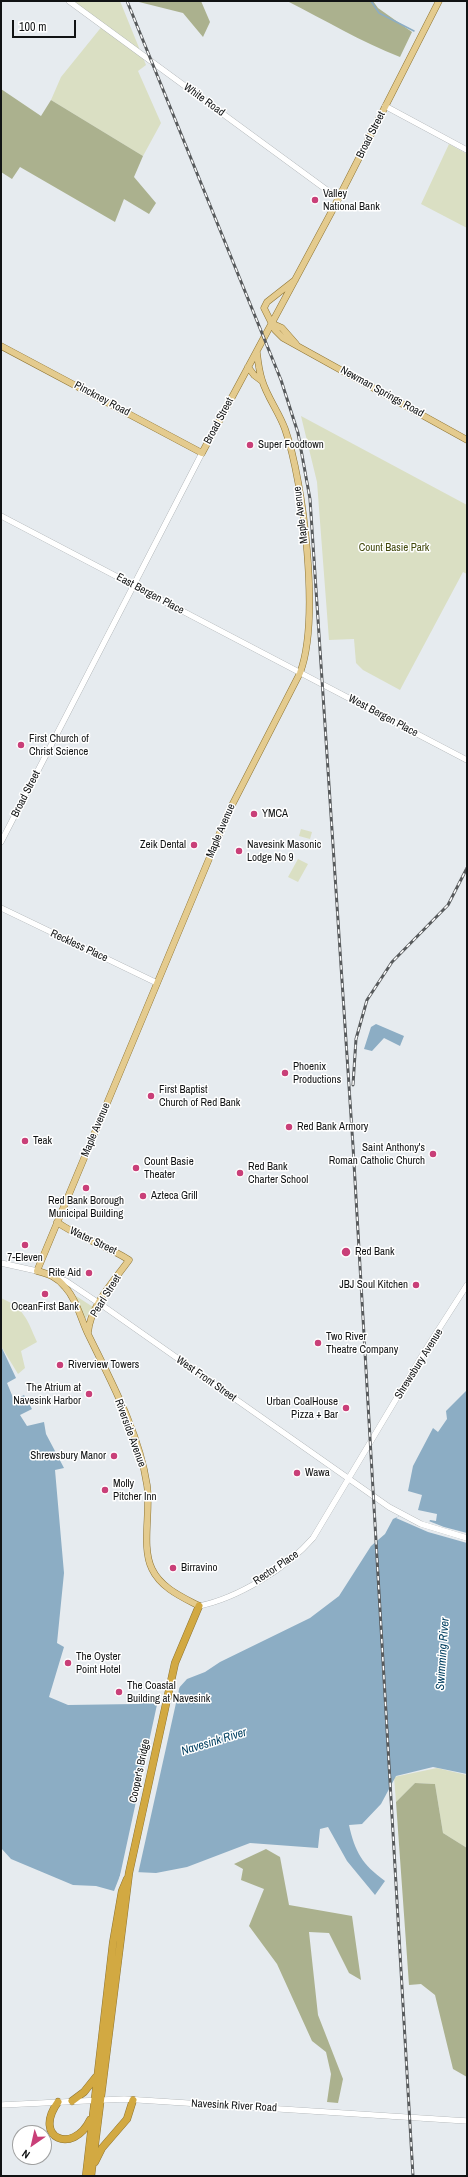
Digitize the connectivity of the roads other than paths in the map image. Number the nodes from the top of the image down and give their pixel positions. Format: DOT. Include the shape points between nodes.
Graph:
graph roads {
  1 [pos="69,1"];
  2 [pos="439,1"];
  3 [pos="386,106"];
  4 [pos="467,150"];
  5 [pos="338,199"];
  6 [pos="296,280"];
  7 [pos="273,324"];
  8 [pos="1,346"];
  9 [pos="257,353"];
  10 [pos="248,367"];
  11 [pos="262,380"];
  12 [pos="467,440"];
  13 [pos="202,453"];
  14 [pos="1,516"];
  15 [pos="133,585"];
  16 [pos="300,673"];
  17 [pos="467,760"];
  18 [pos="1,842"];
  19 [pos="1,908"];
  20 [pos="157,983"];
  21 [pos="57,1222"];
  22 [pos="129,1260"];
  23 [pos="1,1264"];
  24 [pos="37,1271"];
  25 [pos="54,1276"];
  26 [pos="467,1285"];
  27 [pos="99,1304"];
  28 [pos="88,1335"];
  29 [pos="370,1443"];
  30 [pos="349,1480"];
  31 [pos="467,1538"];
  32 [pos="199,1606"];
  33 [pos="129,1873"];
  34 [pos="97,2075"];
  35 [pos="98,2100"];
  36 [pos="132,2100"];
  37 [pos="72,2101"];
  38 [pos="58,2102"];
  39 [pos="1,2105"];
  40 [pos="92,2114"];
  41 [pos="467,2121"];
  42 [pos="90,2175"];
  1 -- 5 [label="street, White Road"];
  2 -- 3 [label="main road, Broad Street"];
  3 -- 4 [label="street"];
  3 -- 5 [label="main road, Broad Street"];
  5 -- 6 [label="main road, Broad Street"];
  6 -- 7 [label="main road, Broad Street"];
  6 -- 7 [label="main road" via="265,305 265,312"];
  7 -- 9 [label="main road, Broad Street"];
  7 -- 12 [label="main road, Newman Springs Road" via="282,328 296,344"];
  8 -- 13 [label="main road, Pinckney Road"];
  9 -- 10 [label="main road, Broad Street"];
  9 -- 11 [label="main road, Maple Avenue"];
  10 -- 11 [label="main road, Maple Avenue"];
  10 -- 13 [label="main road, Broad Street"];
  11 -- 16 [label="main road, Maple Avenue" via="285,430 301,506 306,552 309,629"];
  13 -- 15 [label="street, Broad Street"];
  14 -- 15 [label="street, East Bergen Place"];
  15 -- 16 [label="street, East Bergen Place"];
  15 -- 18 [label="street, Broad Street"];
  16 -- 17 [label="street, West Bergen Place"];
  16 -- 20 [label="main road, Maple Avenue" via="231,806"];
  19 -- 20 [label="street, Reckless Place"];
  20 -- 21 [label="main road, Maple Avenue"];
  21 -- 22 [label="main road, Water Street" via="68,1230 105,1245"];
  21 -- 24 [label="main road, Maple Avenue"];
  22 -- 27 [label="main road, Pearl Street"];
  23 -- 24 [label="street, West Front Street"];
  24 -- 25 [label="main road, West Front Street"];
  25 -- 27 [label="street, West Front Street" via="66,1281"];
  25 -- 28 [label="main road, Riverside Avenue" via="72,1296"];
  26 -- 29 [label="street, Shrewsbury Avenue"];
  27 -- 28 [label="main road, Pearl Street" via="90,1321"];
  27 -- 30 [label="street, West Front Street"];
  28 -- 32 [label="main road, Riverside Avenue" via="124,1411 141,1459 148,1504 147,1544 152,1570 164,1584"];
  29 -- 30 [label="street, Rector Place"];
  30 -- 31 [label="street, West Front Street" via="401,1515 431,1528"];
  30 -- 32 [label="street, Rector Place" via="313,1538 292,1559 246,1587 210,1604"];
  32 -- 33 [label="highway, Cooper's Bridge" via="172,1674"];
  33 -- 34 [label="highway" via="122,1891 116,1923"];
  33 -- 35 [label="highway"];
  34 -- 35 [label="highway"];
  34 -- 37 [label="highway"];
  35 -- 36 [label="street, Navesink River Road"];
  35 -- 37 [label="street, Navesink River Road"];
  35 -- 40 [label="highway"];
  35 -- 42 [label="highway"];
  36 -- 41 [label="street, Navesink River Road"];
  36 -- 42 [label="highway" via="127,2119 101,2148"];
  37 -- 38 [label="street, Navesink River Road"];
  38 -- 39 [label="street, Navesink River Road"];
  38 -- 40 [label="highway" via="50,2115 49,2126 54,2134 63,2139 69,2140 80,2134 86,2128"];
  40 -- 42 [label="highway"];
}
